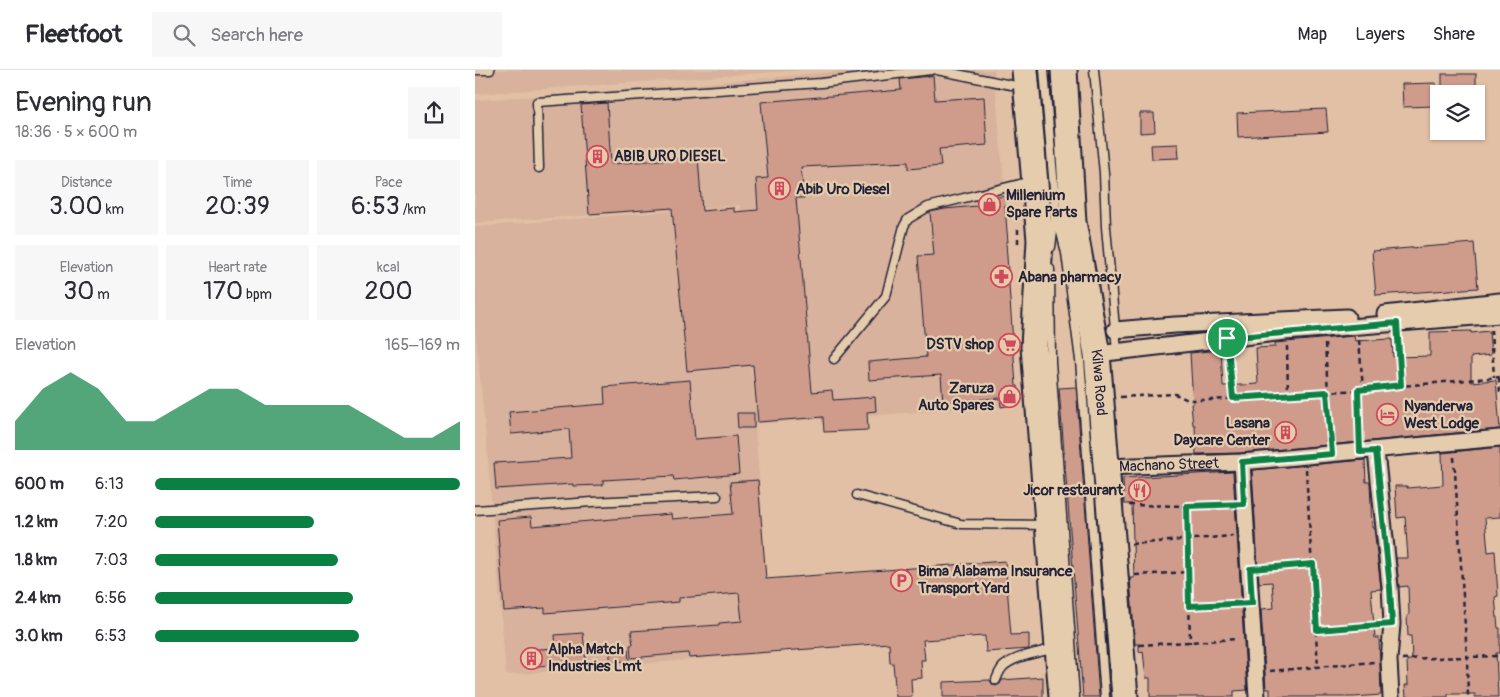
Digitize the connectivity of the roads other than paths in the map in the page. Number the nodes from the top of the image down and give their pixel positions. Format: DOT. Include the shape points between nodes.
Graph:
graph roads {
  1 [pos="475,70"];
  2 [pos="490,70"];
  3 [pos="931,70"];
  4 [pos="937,70"];
  5 [pos="1044,70"];
  6 [pos="1064,70"];
  7 [pos="1094,70"];
  8 [pos="1018,77"];
  9 [pos="539,168"];
  10 [pos="1034,180"];
  11 [pos="1056,212"];
  12 [pos="1050,254"];
  13 [pos="1050,263"];
  14 [pos="1500,300"];
  15 [pos="1495,316"];
  16 [pos="1115,330"];
  17 [pos="1107,352"];
  18 [pos="833,359"];
  19 [pos="1500,438"];
  20 [pos="1376,451"];
  21 [pos="1242,462"];
  22 [pos="1107,467"];
  23 [pos="857,495"];
  24 [pos="717,496"];
  25 [pos="475,510"];
  26 [pos="1048,525"];
  27 [pos="1057,647"];
  28 [pos="996,680"];
  29 [pos="1062,697"];
  30 [pos="1075,697"];
  31 [pos="1105,697"];
  32 [pos="1125,697"];
  33 [pos="1257,697"];
  34 [pos="1391,697"];
  1 -- 2 [label="lane"];
  3 -- 9 [label="lane" via="821,83 537,102"];
  4 -- 8 [label="lane"];
  5 -- 11 [label="lane"];
  6 -- 17 [label="highway, Kilwa Road" via="1073,222"];
  7 -- 16 [label="lane"];
  8 -- 10 [label="highway"];
  10 -- 18 [label="lane" via="928,207 908,219 886,296"];
  10 -- 26 [label="highway" via="1040,240 1035,347"];
  11 -- 12 [label="lane"];
  11 -- 31 [label="lane" via="1066,252 1080,360"];
  13 -- 30 [label="lane" via="1051,362"];
  14 -- 16 [label="street" via="1325,319"];
  15 -- 17 [label="street" via="1286,332"];
  16 -- 17 [label="lane"];
  17 -- 22 [label="highway, Kilwa Road" via="1101,398"];
  19 -- 20 [label="street, Machano Street"];
  20 -- 21 [label="street, Machano Street"];
  20 -- 34 [label="street" via="1390,588"];
  21 -- 22 [label="street, Machano Street"];
  21 -- 33 [label="street"];
  22 -- 32 [label="highway, Kilwa Road"];
  23 -- 26 [label="lane" via="961,524"];
  24 -- 25 [label="lane"];
  26 -- 27 [label="highway"];
  27 -- 28 [label="lane" via="1005,665"];
  27 -- 29 [label="highway"];
}
